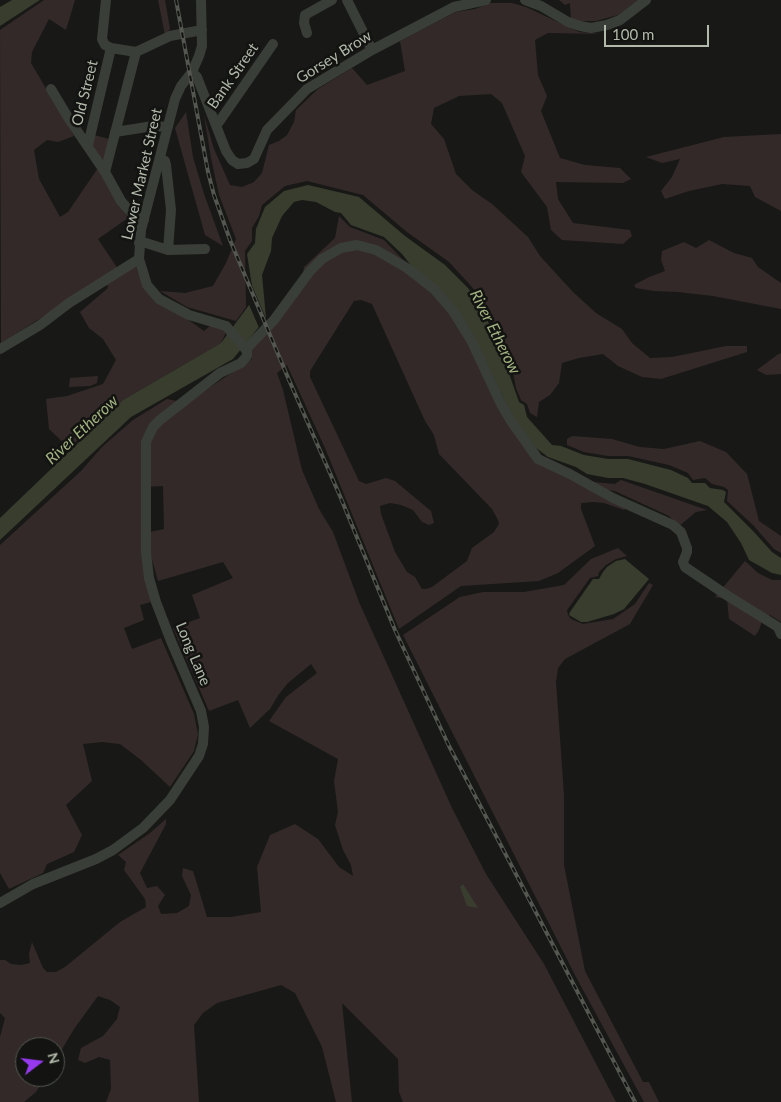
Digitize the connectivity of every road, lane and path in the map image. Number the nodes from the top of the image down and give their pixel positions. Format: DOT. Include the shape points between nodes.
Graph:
graph roads {
  1 [pos="106,0"];
  2 [pos="201,0"];
  3 [pos="332,0"];
  4 [pos="347,0"];
  5 [pos="486,0"];
  6 [pos="525,0"];
  7 [pos="646,0"];
  8 [pos="202,30"];
  9 [pos="306,33"];
  10 [pos="273,44"];
  11 [pos="111,48"];
  12 [pos="372,50"];
  13 [pos="136,52"];
  14 [pos="192,72"];
  15 [pos="51,89"];
  16 [pos="216,124"];
  17 [pos="168,128"];
  18 [pos="115,132"];
  19 [pos="88,145"];
  20 [pos="160,158"];
  21 [pos="104,172"];
  22 [pos="144,220"];
  23 [pos="139,244"];
  24 [pos="205,249"];
  25 [pos="168,250"];
  26 [pos="139,259"];
  27 [pos="0,349"];
  28 [pos="245,352"];
  29 [pos="781,632"];
  30 [pos="0,903"];
  1 -- 11 [label="street" via="102,39 104,45"];
  2 -- 8 [label="street, Lower Market Street"];
  3 -- 9 [label="street" via="304,15"];
  4 -- 12 [label="street"];
  5 -- 12 [label="street, Gorsey Brow" via="454,7"];
  6 -- 7 [label="street" via="568,22 591,28 620,20"];
  8 -- 13 [label="street" via="170,36"];
  8 -- 14 [label="street, Lower Market Street" via="199,56"];
  10 -- 16 [label="street, Bank Street"];
  11 -- 13 [label="street"];
  11 -- 19 [label="street, Old Street"];
  12 -- 16 [label="street, Gorsey Brow" via="307,89 267,130 251,162 238,164 232,160"];
  13 -- 18 [label="street"];
  14 -- 16 [label="street, Gorsey Brow"];
  14 -- 17 [label="street, Lower Market Street" via="178,93"];
  15 -- 19 [label="street"];
  17 -- 18 [label="street" via="153,126"];
  17 -- 20 [label="street, Lower Market Street"];
  18 -- 21 [label="street"];
  19 -- 21 [label="street"];
  20 -- 22 [label="street, Lower Market Street"];
  20 -- 25 [label="street" via="166,164 171,210"];
  21 -- 22 [label="street" via="121,201 134,216"];
  22 -- 23 [label="street, Lower Market Street"];
  23 -- 25 [label="street"];
  23 -- 26 [label="street, Lower Market Street"];
  24 -- 25 [label="street"];
  26 -- 27 [label="street"];
  26 -- 28 [label="street, Lower Market Street" via="147,286 159,299 188,315 227,327"];
  28 -- 29 [label="street, Long Lane" via="322,259 341,248 356,245 376,250 434,289 453,311 471,340 511,422 538,459 673,525 681,532 687,548 686,567"];
  28 -- 30 [label="street, Long Lane" via="153,427 146,442 149,578 203,719 204,736 199,756 170,800 129,839 96,859 33,884"];
}
